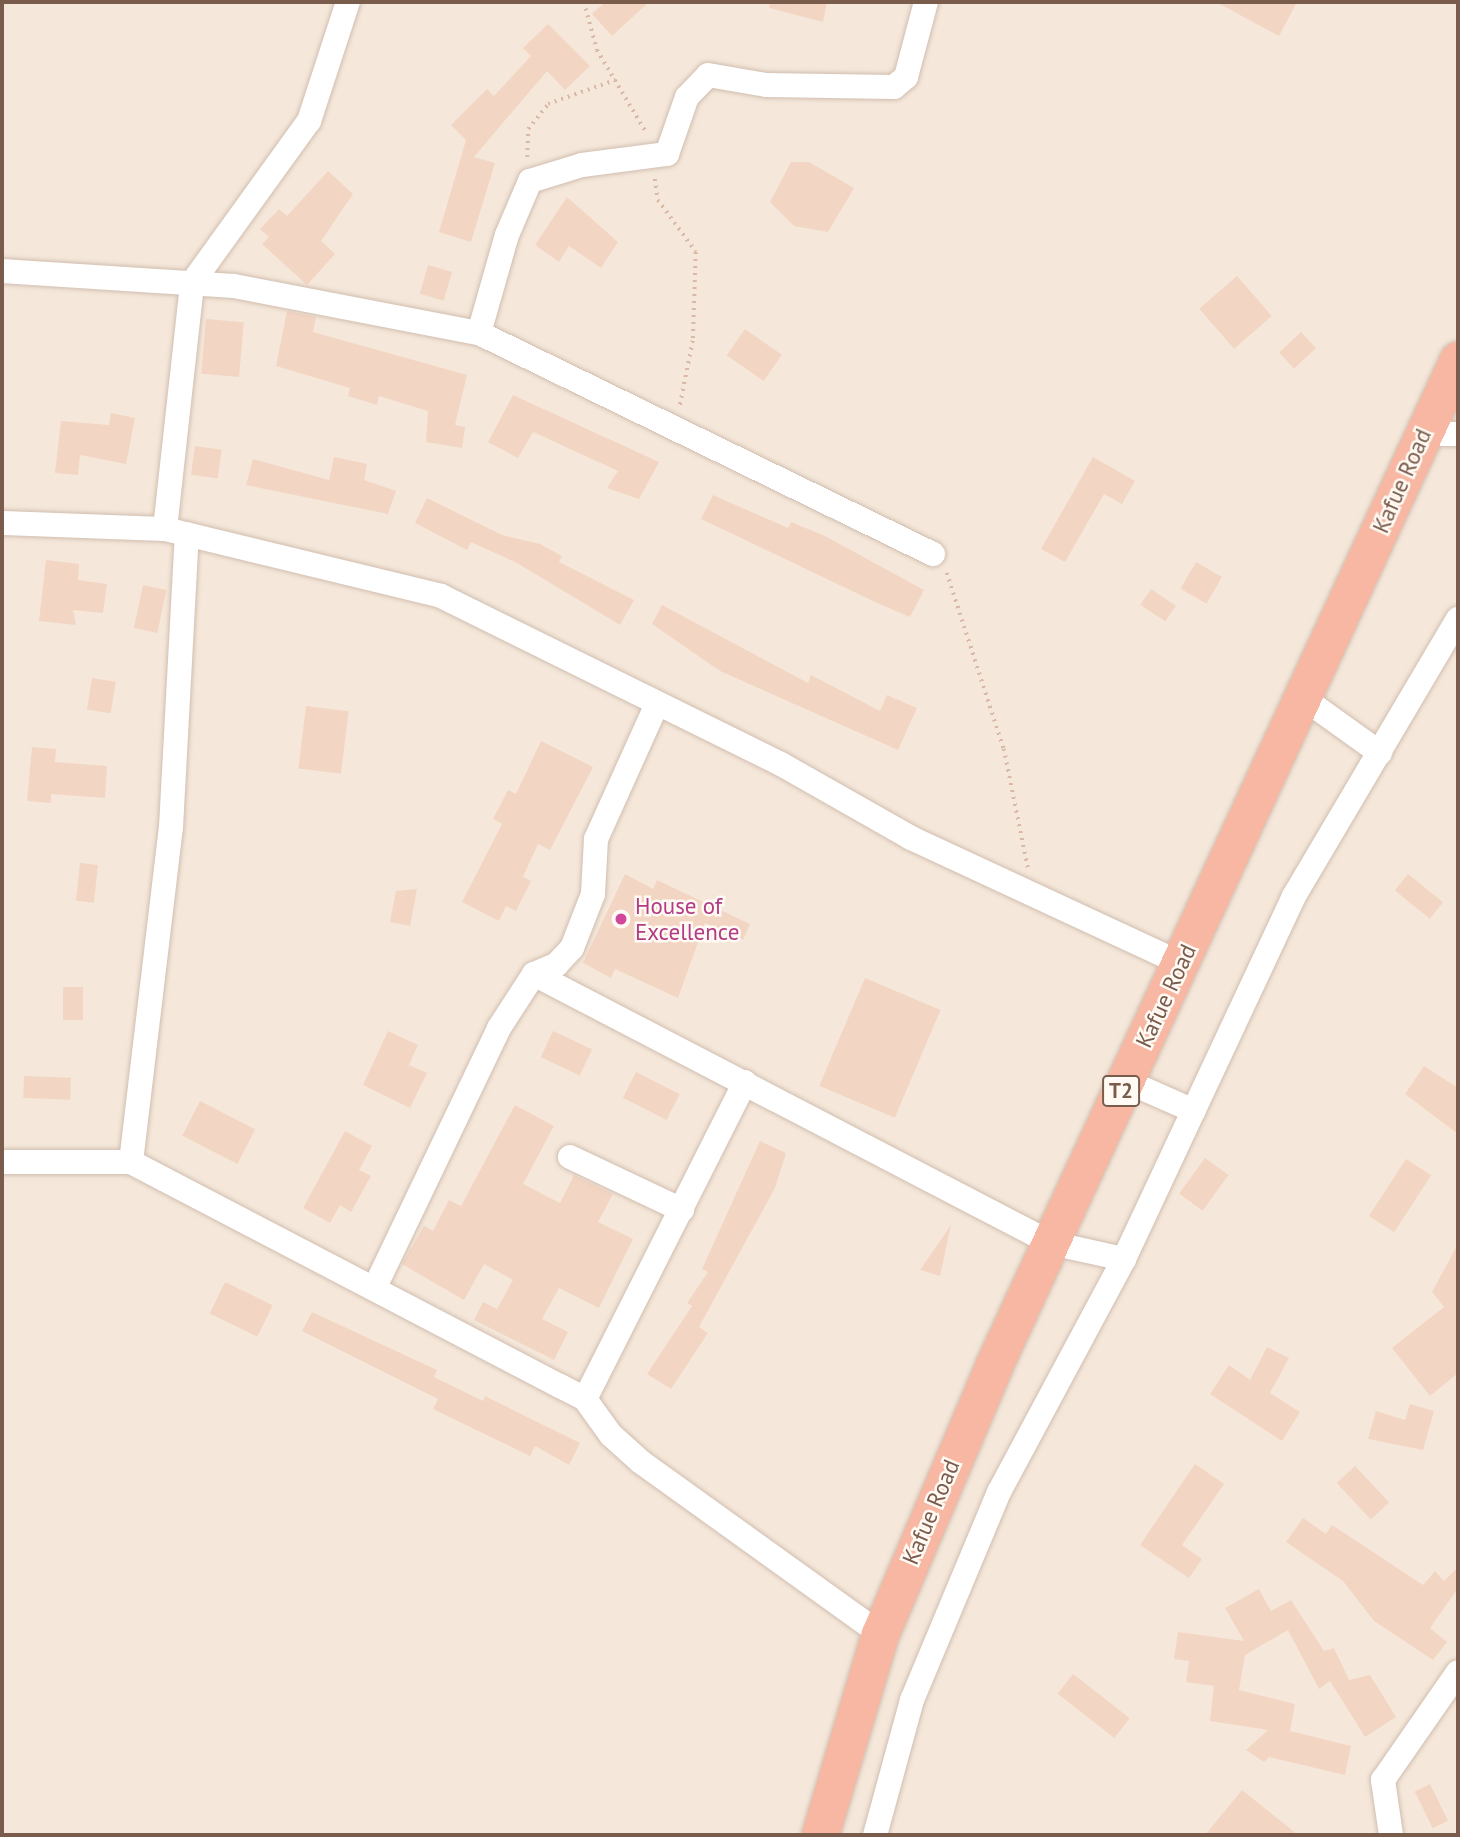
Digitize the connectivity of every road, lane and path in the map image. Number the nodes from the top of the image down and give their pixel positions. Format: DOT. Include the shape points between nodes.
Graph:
graph roads {
  1 [pos="348,2"];
  2 [pos="584,2"];
  3 [pos="926,2"];
  4 [pos="618,79"];
  5 [pos="652,158"];
  6 [pos="530,181"];
  7 [pos="2,271"];
  8 [pos="192,283"];
  9 [pos="479,333"];
  10 [pos="1458,360"];
  11 [pos="675,432"];
  12 [pos="1422,434"];
  13 [pos="1458,434"];
  14 [pos="2,523"];
  15 [pos="176,531"];
  16 [pos="933,554"];
  17 [pos="1458,619"];
  18 [pos="1306,700"];
  19 [pos="657,704"];
  20 [pos="1380,753"];
  21 [pos="1029,894"];
  22 [pos="1180,963"];
  23 [pos="534,974"];
  24 [pos="1126,1081"];
  25 [pos="745,1082"];
  26 [pos="1194,1111"];
  27 [pos="570,1157"];
  28 [pos="131,1161"];
  29 [pos="2,1163"];
  30 [pos="682,1210"];
  31 [pos="1051,1243"];
  32 [pos="1124,1259"];
  33 [pos="375,1287"];
  34 [pos="585,1399"];
  35 [pos="880,1634"];
  36 [pos="1458,1672"];
  37 [pos="820,1835"];
  38 [pos="875,1835"];
  39 [pos="1391,1835"];
  1 -- 8 [label="street" via="309,121"];
  2 -- 4 [label="path" via="597,50"];
  3 -- 5 [label="street" via="906,77 894,87 766,85 708,75 687,97 673,149"];
  4 -- 5 [label="path" via="646,130"];
  4 -- 6 [label="path" via="548,104 528,129"];
  5 -- 6 [label="street" via="582,165"];
  5 -- 11 [label="path" via="658,200 696,252 693,341"];
  6 -- 9 [label="street" via="506,235"];
  7 -- 8 [label="street"];
  8 -- 9 [label="street"];
  8 -- 15 [label="street"];
  9 -- 11 [label="street"];
  10 -- 12 [label="highway, Kafue Road / T2"];
  11 -- 16 [label="street"];
  12 -- 13 [label="street"];
  12 -- 18 [label="highway, Kafue Road / T2"];
  14 -- 15 [label="street"];
  15 -- 19 [label="street" via="441,596"];
  15 -- 28 [label="street" via="171,827"];
  16 -- 21 [label="path" via="948,575 1004,749"];
  17 -- 20 [label="street"];
  18 -- 20 [label="street"];
  18 -- 22 [label="highway, Kafue Road / T2"];
  19 -- 21 [label="street"];
  19 -- 23 [label="street" via="596,839 584,922 557,964"];
  20 -- 26 [label="street" via="1294,896"];
  21 -- 22 [label="street"];
  22 -- 24 [label="highway, Kafue Road / T2"];
  23 -- 25 [label="street"];
  23 -- 33 [label="street" via="499,1028"];
  24 -- 26 [label="street"];
  24 -- 31 [label="highway, Kafue Road / T2"];
  25 -- 30 [label="street"];
  25 -- 31 [label="street"];
  26 -- 32 [label="street"];
  27 -- 30 [label="street"];
  28 -- 29 [label="street"];
  28 -- 33 [label="street"];
  30 -- 34 [label="street"];
  31 -- 32 [label="street"];
  31 -- 35 [label="highway, Kafue Road / T2"];
  32 -- 38 [label="street" via="999,1492 912,1700"];
  33 -- 34 [label="street"];
  34 -- 35 [label="street" via="611,1436 641,1462"];
  35 -- 37 [label="highway, Kafue Road / T2"];
  36 -- 39 [label="street" via="1382,1780"];
}
